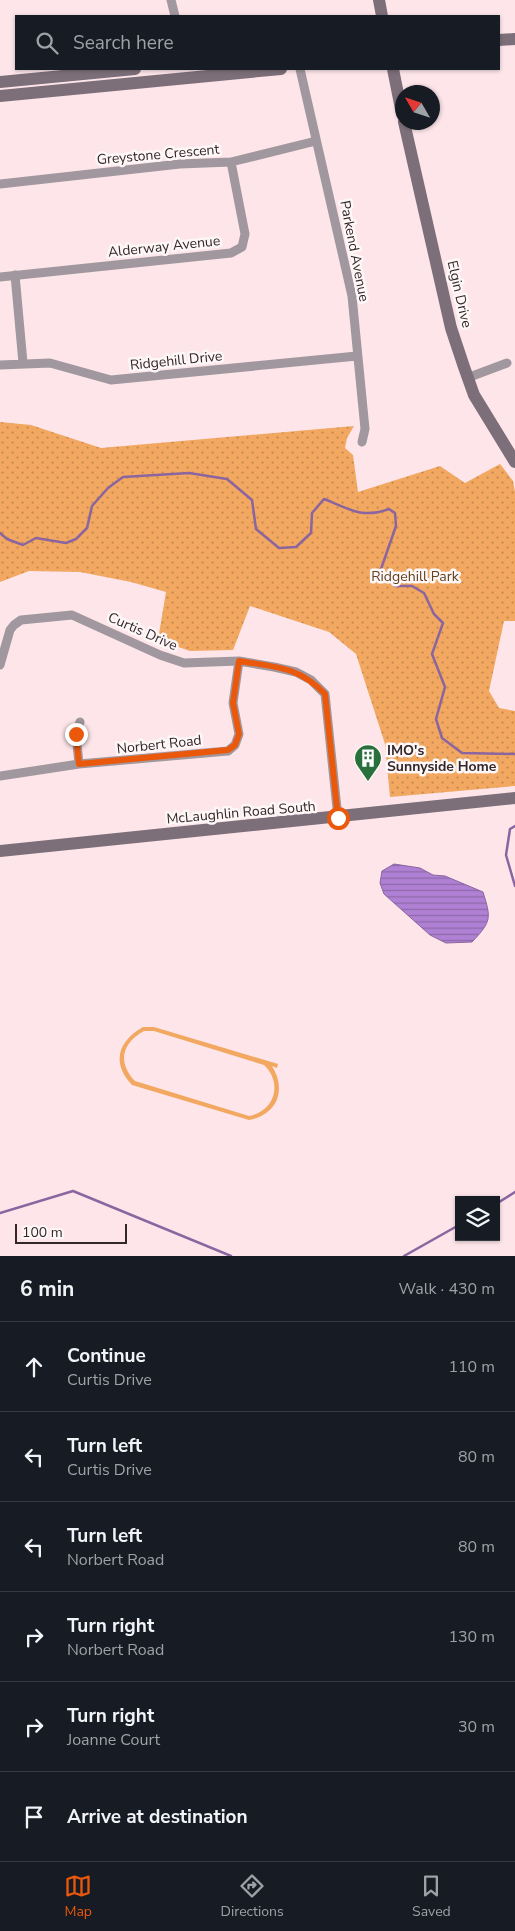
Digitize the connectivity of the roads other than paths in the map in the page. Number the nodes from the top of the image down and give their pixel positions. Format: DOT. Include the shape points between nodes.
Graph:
graph roads {
  1 [pos="171,0"];
  2 [pos="379,0"];
  3 [pos="175,15"];
  4 [pos="382,15"];
  5 [pos="515,39"];
  6 [pos="500,40"];
  7 [pos="125,70"];
  8 [pos="257,70"];
  9 [pos="300,70"];
  10 [pos="393,70"];
  11 [pos="185,73"];
  12 [pos="0,82"];
  13 [pos="396,85"];
  14 [pos="0,96"];
  15 [pos="406,130"];
  16 [pos="316,141"];
  17 [pos="232,162"];
  18 [pos="0,184"];
  19 [pos="15,275"];
  20 [pos="0,277"];
  21 [pos="356,356"];
  22 [pos="23,362"];
  23 [pos="506,363"];
  24 [pos="0,365"];
  25 [pos="467,378"];
  26 [pos="362,442"];
  27 [pos="515,462"];
  28 [pos="239,661"];
  29 [pos="0,665"];
  30 [pos="80,722"];
  31 [pos="79,764"];
  32 [pos="0,776"];
  33 [pos="515,798"];
  34 [pos="338,818"];
  35 [pos="0,851"];
  1 -- 3 [label="street"];
  2 -- 4 [label="street"];
  5 -- 6 [label="street"];
  7 -- 12 [label="street"];
  8 -- 11 [label="street"];
  9 -- 16 [label="street, Parkend Avenue"];
  10 -- 13 [label="street"];
  11 -- 14 [label="street"];
  15 -- 25 [label="street, Elgin Drive" via="451,328"];
  16 -- 17 [label="street, Greystone Crescent"];
  16 -- 21 [label="street, Parkend Avenue" via="352,296"];
  17 -- 18 [label="street, Greystone Crescent" via="180,164"];
  17 -- 19 [label="street, Alderway Avenue" via="245,234 242,247 230,253"];
  19 -- 20 [label="street, Alderway Avenue"];
  19 -- 22 [label="street"];
  21 -- 22 [label="street, Ridgehill Drive" via="111,380 50,362"];
  21 -- 26 [label="street, Parkend Avenue" via="365,429"];
  22 -- 24 [label="street, Ridgehill Drive"];
  23 -- 25 [label="street"];
  25 -- 27 [label="street, Elgin Drive"];
  28 -- 29 [label="street, Curtis Drive" via="184,663 72,615 21,620 10,630"];
  28 -- 31 [label="street, Norbert Road" via="233,703 239,734 235,745 228,750"];
  28 -- 34 [label="street, Curtis Drive" via="296,672 311,680 325,694"];
  30 -- 31 [label="street" via="76,734"];
  31 -- 32 [label="street, Norbert Road"];
  33 -- 34 [label="street, McLaughlin Road South"];
  34 -- 35 [label="street, McLaughlin Road South"];
}
